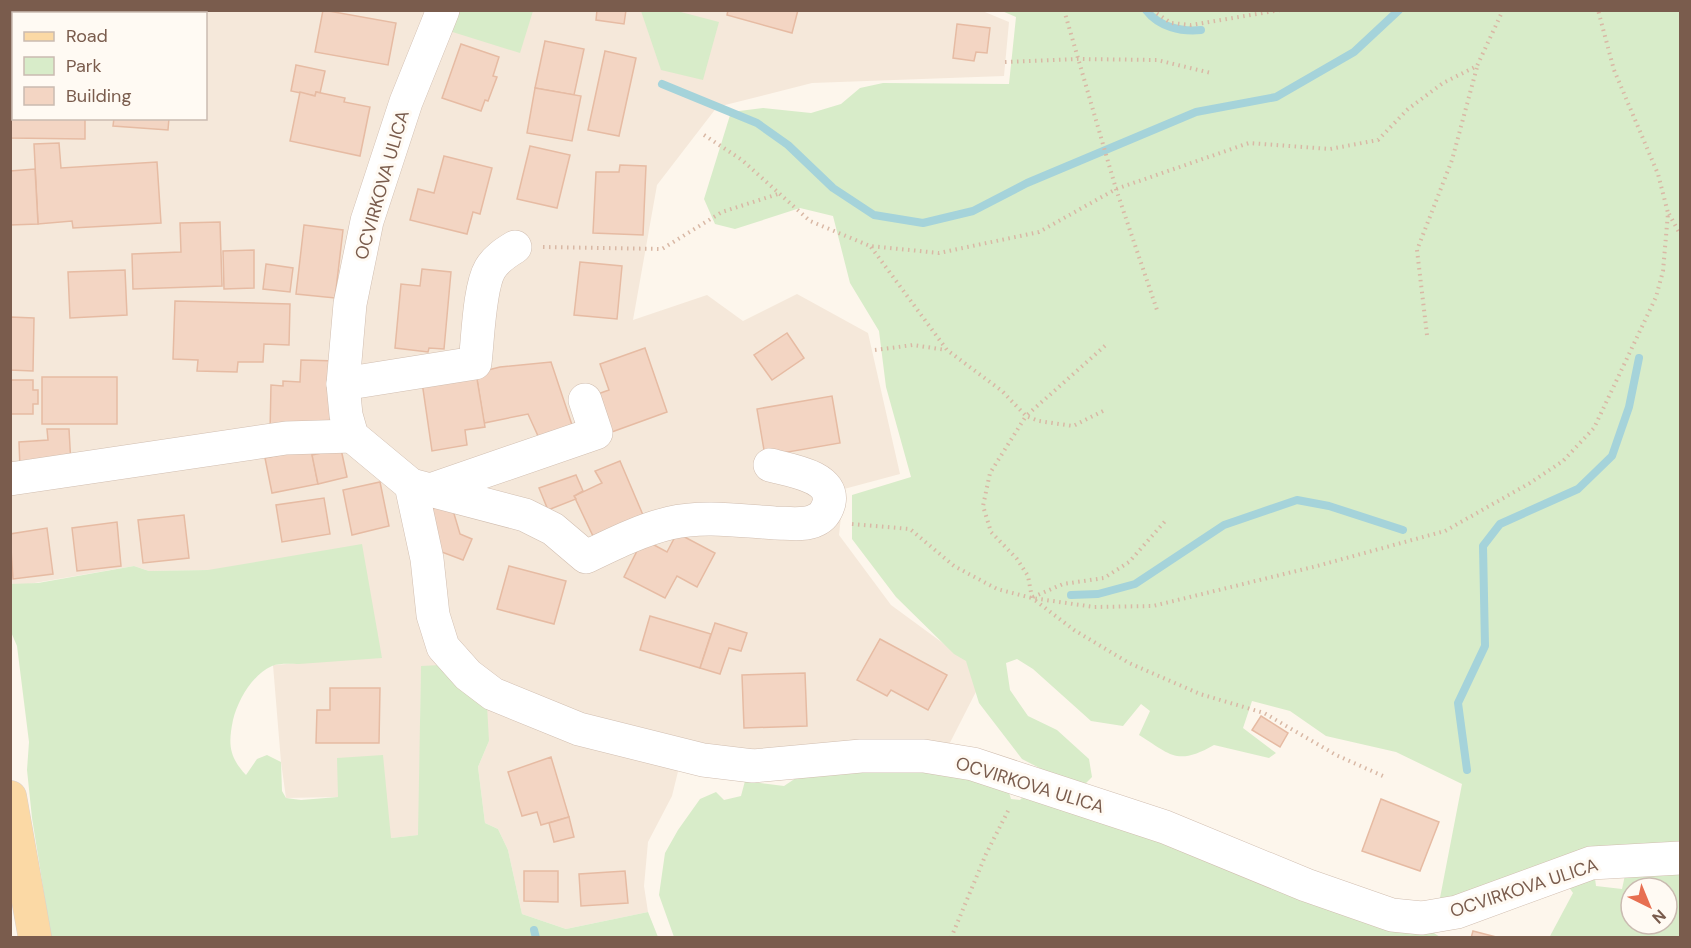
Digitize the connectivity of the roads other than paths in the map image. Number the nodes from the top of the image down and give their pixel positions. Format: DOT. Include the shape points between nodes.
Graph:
graph roads {
  1 [pos="442,10"];
  2 [pos="515,247"];
  3 [pos="343,384"];
  4 [pos="585,400"];
  5 [pos="352,436"];
  6 [pos="770,465"];
  7 [pos="10,479"];
  8 [pos="420,488"];
  9 [pos="10,797"];
  10 [pos="1680,858"];
  11 [pos="34,938"];
  1 -- 3 [label="street, OCVIRKOVA ULICA" via="406,102 368,221 350,304"];
  2 -- 3 [label="street" via="500,256 485,282 475,363"];
  3 -- 5 [label="street, OCVIRKOVA ULICA"];
  4 -- 8 [label="street" via="596,433"];
  5 -- 7 [label="street" via="286,438"];
  5 -- 8 [label="street"];
  6 -- 8 [label="street" via="816,478 826,487 830,499 826,511 815,521 797,524 672,522 586,557 553,528 525,515"];
  8 -- 10 [label="street, OCVIRKOVA ULICA" via="433,615 440,639 454,661 493,694 579,729 703,760 753,766 861,756 924,756 973,764 1165,827 1306,885 1392,915 1422,918 1457,912 1590,863"];
  9 -- 11 [label="main road"];
}
